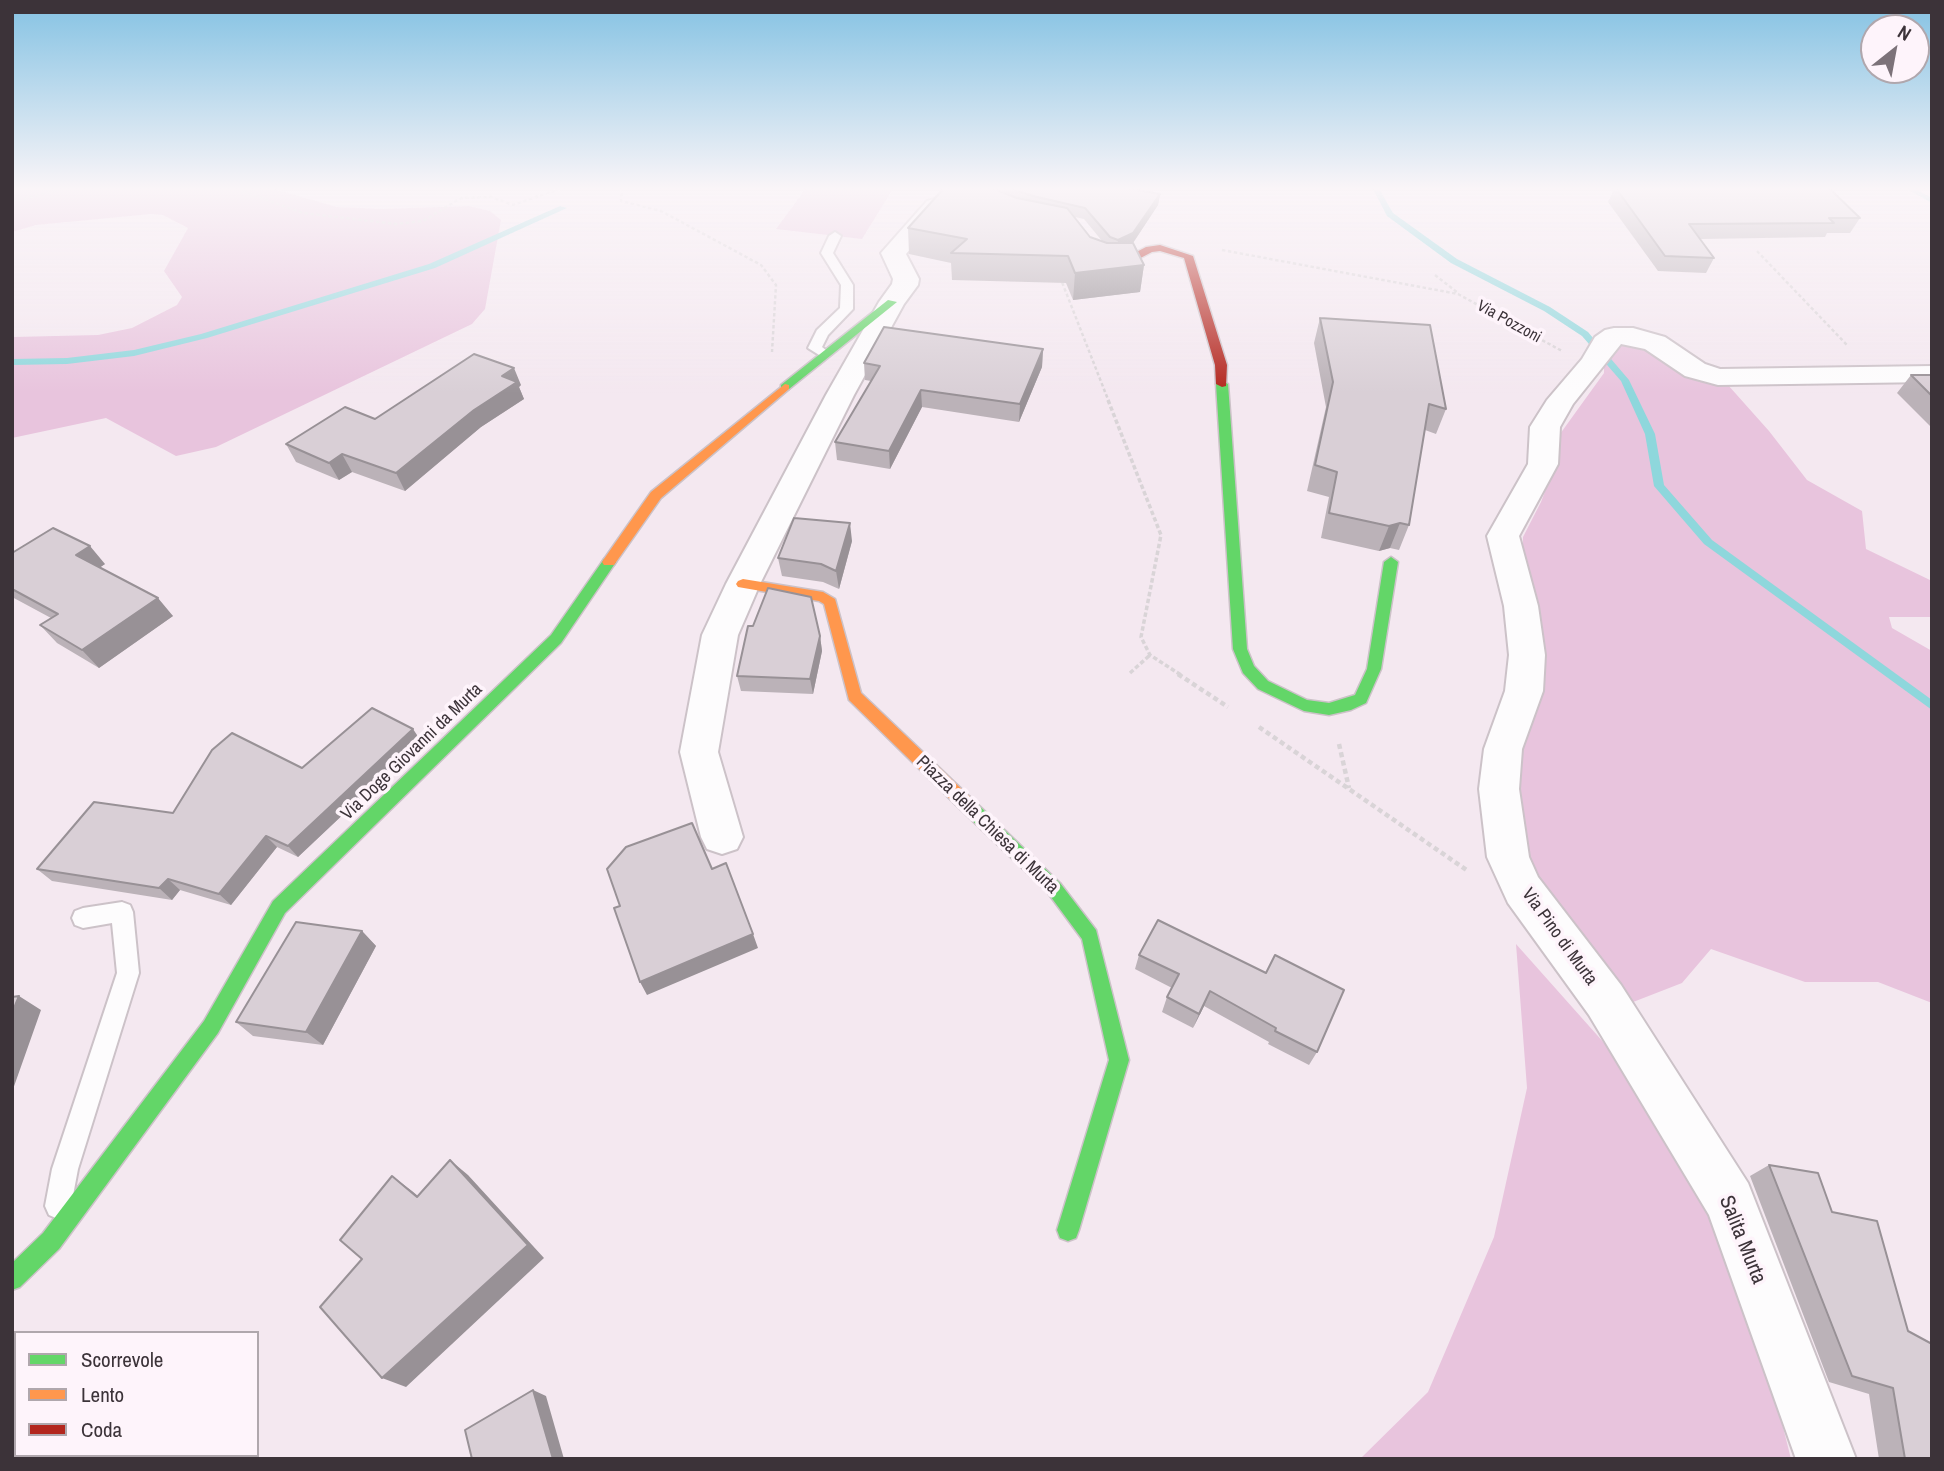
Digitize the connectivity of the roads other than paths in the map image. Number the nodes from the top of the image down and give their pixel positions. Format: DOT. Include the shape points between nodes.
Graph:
graph roads {
  1 [pos="829,256"];
  2 [pos="894,256"];
  3 [pos="1098,256"];
  4 [pos="1136,256"];
  5 [pos="1187,256"];
  6 [pos="892,302"];
  7 [pos="824,354"];
  8 [pos="1932,374"];
  9 [pos="1391,562"];
  10 [pos="743,584"];
  11 [pos="722,837"];
  12 [pos="83,918"];
  13 [pos="1605,1000"];
  14 [pos="1068,1230"];
  15 [pos="51,1241"];
  16 [pos="12,1279"];
  17 [pos="1826,1459"];
  1 -- 7 [label="lane" via="847,285 846,309 822,333 815,348"];
  2 -- 6 [label="street" via="906,279"];
  3 -- 4 [label="street" via="1114,262"];
  5 -- 9 [label="street" via="1221,365 1240,649 1248,669 1263,685 1304,705 1329,709 1360,699 1374,669"];
  6 -- 7 [label="street, Via Doge Giovanni da Murta"];
  6 -- 10 [label="street"];
  7 -- 15 [label="street, Via Doge Giovanni da Murta" via="656,495 556,639 279,907 211,1027"];
  8 -- 13 [label="street, Via Pino di Murta" via="1718,377 1690,367 1655,343 1633,336 1609,338 1545,427 1543,464 1503,536 1521,606 1527,655 1524,691 1503,749 1499,789 1508,857 1523,890"];
  10 -- 11 [label="street" via="720,635 699,752"];
  10 -- 14 [label="street, Piazza della Chiesa di Murta" via="824,597 830,602 854,696 1054,888 1090,936 1119,1060"];
  12 -- 15 [label="lane" via="122,912 128,973 65,1170"];
  13 -- 17 [label="street, Salita Murta" via="1730,1201"];
  15 -- 16 [label="street, Via Doge Giovanni da Murta"];
}
